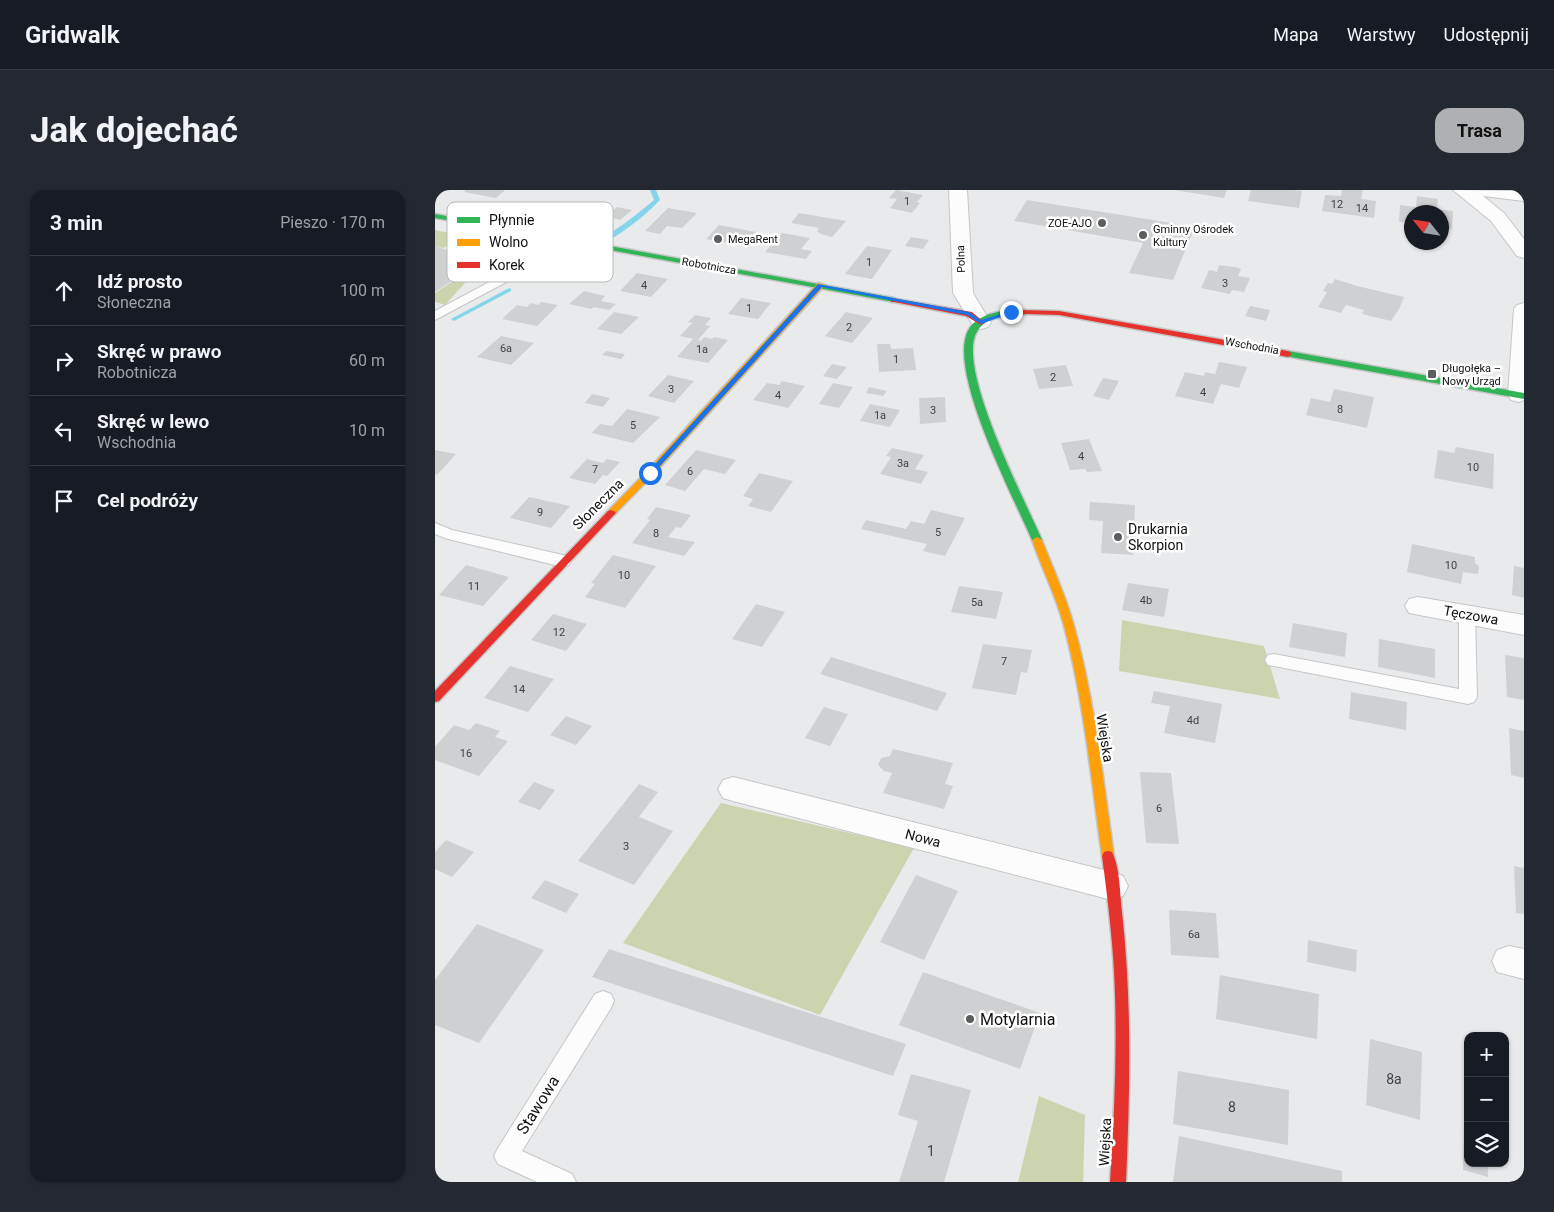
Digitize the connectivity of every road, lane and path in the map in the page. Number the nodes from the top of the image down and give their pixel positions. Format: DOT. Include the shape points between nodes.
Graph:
graph roads {
  1 [pos="958,190"];
  2 [pos="1462,190"];
  3 [pos="1479,190"];
  4 [pos="1524,196"];
  5 [pos="613,250"];
  6 [pos="1524,252"];
  7 [pos="501,282"];
  8 [pos="821,285"];
  9 [pos="1524,309"];
  10 [pos="435,316"];
  11 [pos="981,323"];
  12 [pos="1522,395"];
  13 [pos="435,528"];
  14 [pos="563,561"];
  15 [pos="1418,606"];
  16 [pos="1467,615"];
  17 [pos="1524,625"];
  18 [pos="1274,660"];
  19 [pos="435,698"];
  20 [pos="733,789"];
  21 [pos="1112,886"];
  22 [pos="603,1000"];
  23 [pos="564,1182"];
  24 [pos="1118,1182"];
  1 -- 11 [label="street, Polna" via="963,294"];
  2 -- 6 [label="street" via="1482,202 1503,222"];
  3 -- 4 [label="street"];
  5 -- 8 [label="street, Robotnicza"];
  7 -- 10 [label="lane"];
  8 -- 11 [label="street, Robotnicza" via="969,314"];
  8 -- 14 [label="street, Słoneczna" via="650,473"];
  9 -- 12 [label="street"];
  11 -- 12 [label="street, Wschodnia" via="1011,312 1059,313"];
  11 -- 21 [label="street, Wiejska" via="968,336 969,367 980,409 1069,625 1094,759"];
  13 -- 14 [label="lane"];
  14 -- 19 [label="street, Słoneczna"];
  15 -- 16 [label="street, Tęczowa"];
  16 -- 17 [label="street, Tęczowa"];
  16 -- 18 [label="lane" via="1468,697"];
  20 -- 21 [label="street, Nowa"];
  21 -- 24 [label="street, Wiejska" via="1122,996"];
  22 -- 23 [label="lane, Stawowa" via="506,1156"];
}
